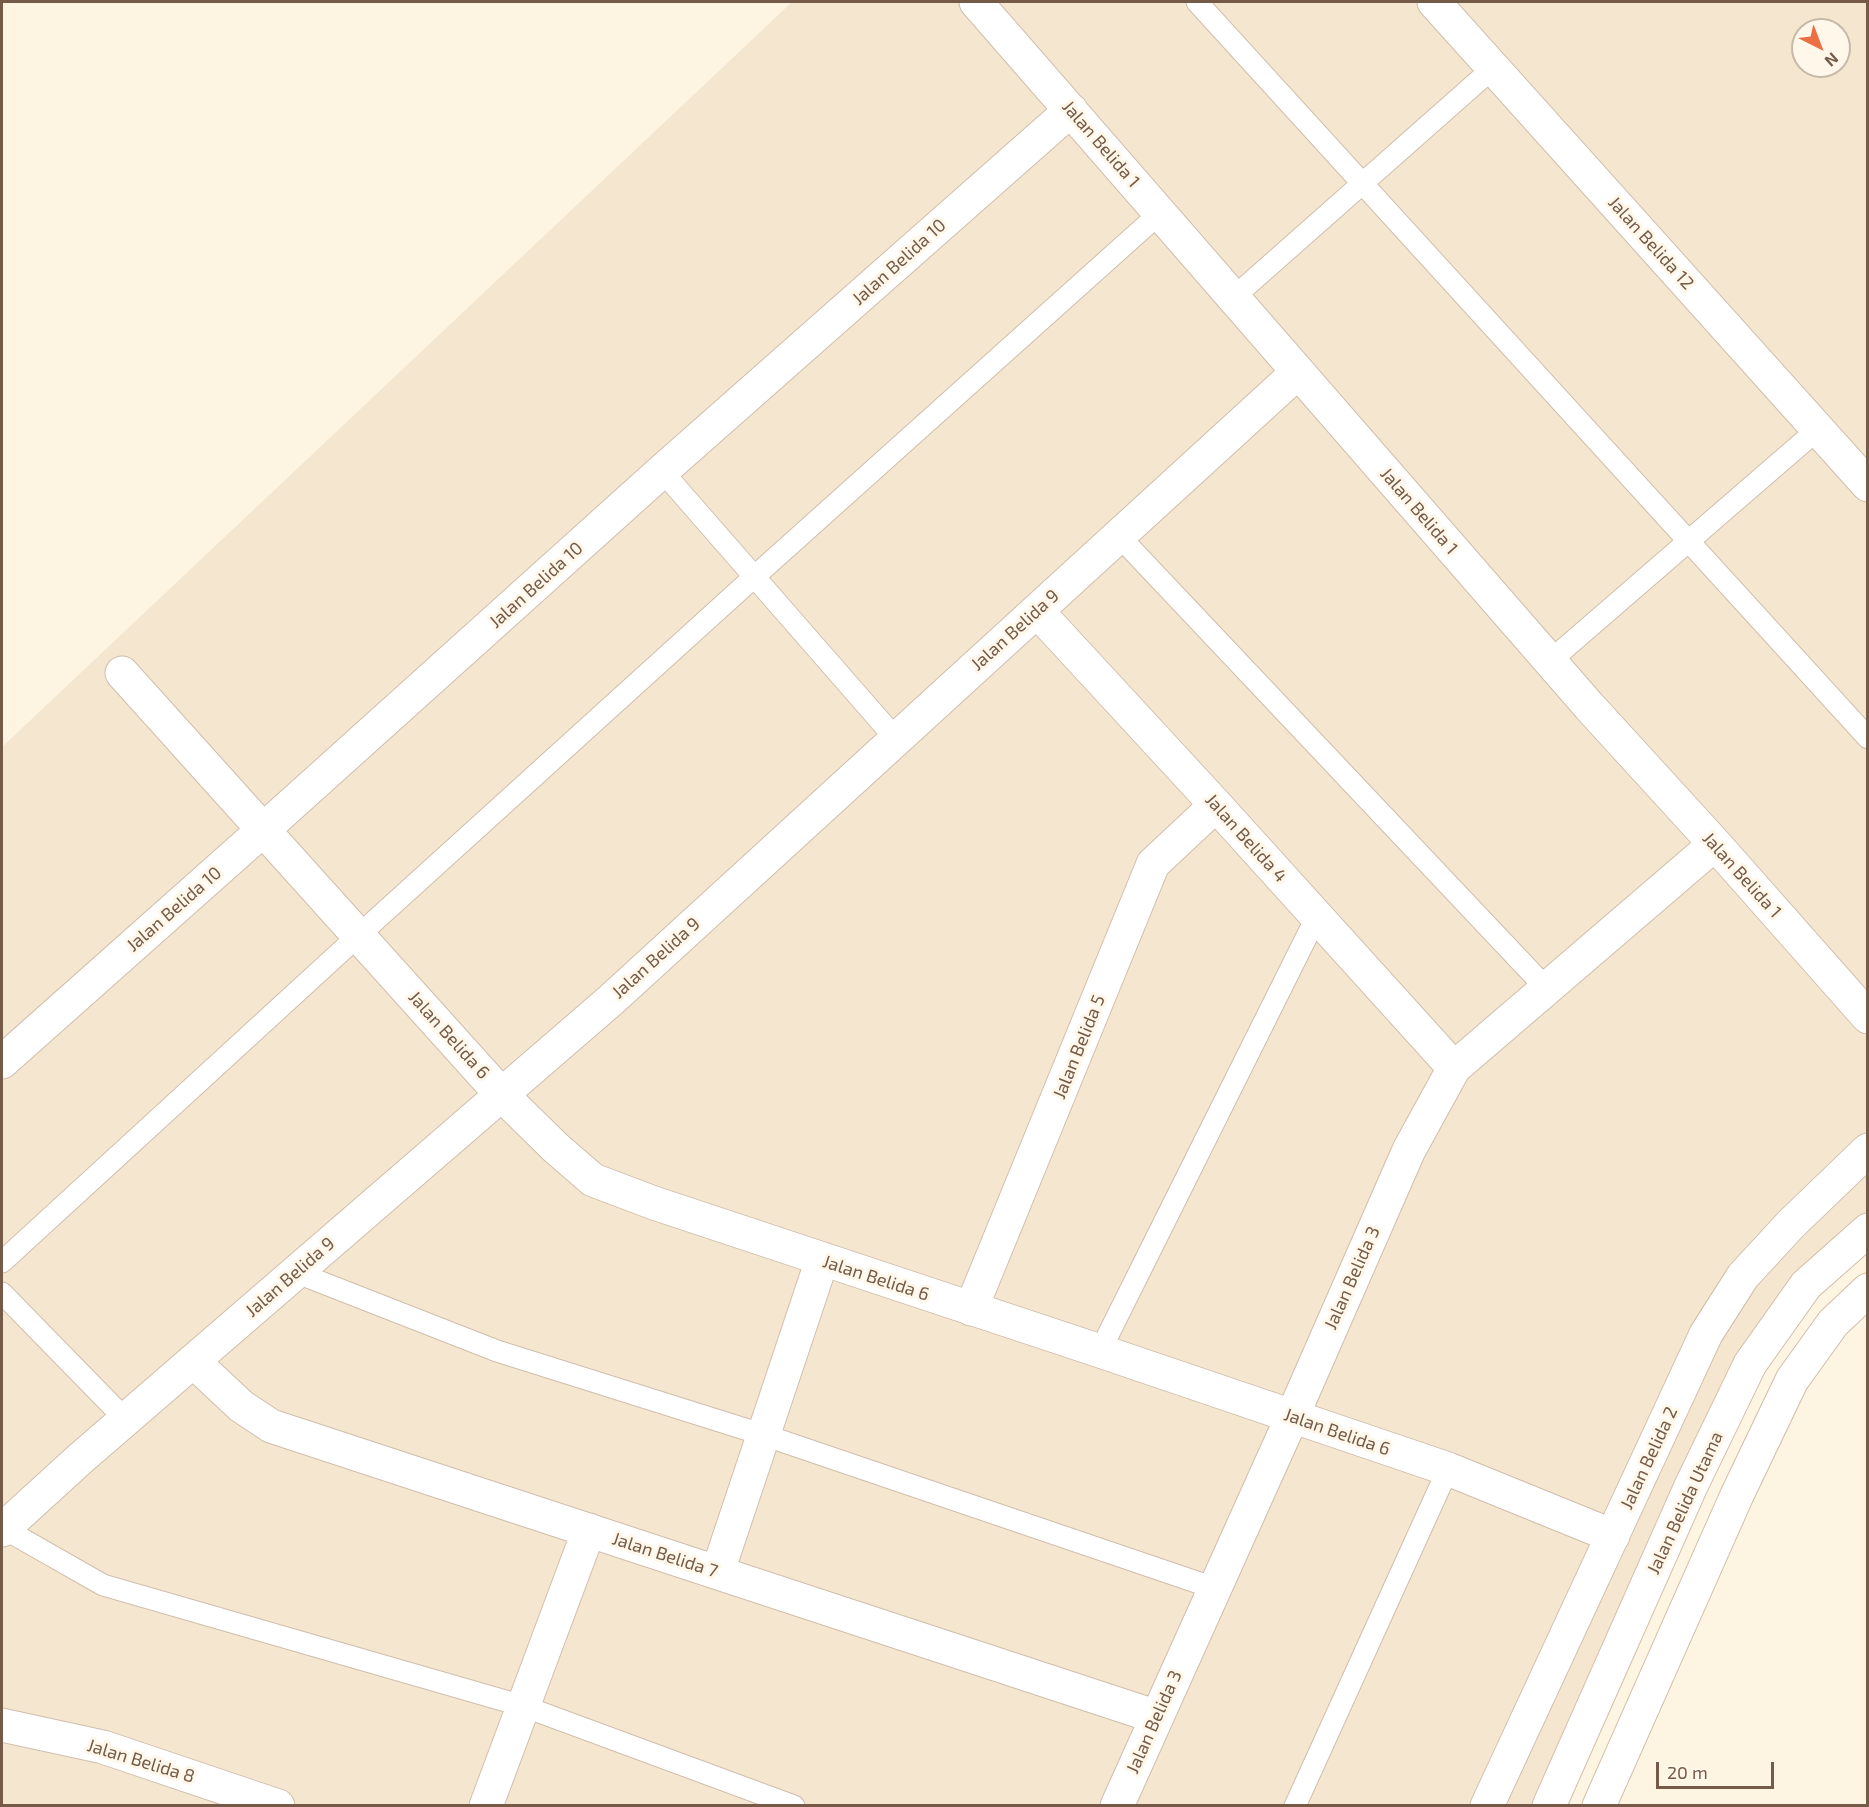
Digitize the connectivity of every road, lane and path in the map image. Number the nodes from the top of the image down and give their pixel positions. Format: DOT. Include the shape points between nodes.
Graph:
graph roads {
  1 [pos="976,2"];
  2 [pos="1197,2"];
  3 [pos="1434,2"];
  4 [pos="1493,68"];
  5 [pos="1071,110"];
  6 [pos="1363,183"];
  7 [pos="1160,213"];
  8 [pos="1234,297"];
  9 [pos="1298,372"];
  10 [pos="1817,430"];
  11 [pos="662,471"];
  12 [pos="1868,485"];
  13 [pos="1119,536"];
  14 [pos="1688,542"];
  15 [pos="754,577"];
  16 [pos="1037,611"];
  17 [pos="1550,661"];
  18 [pos="122,673"];
  19 [pos="1868,738"];
  20 [pos="896,739"];
  21 [pos="1216,805"];
  22 [pos="263,830"];
  23 [pos="1715,844"];
  24 [pos="1317,916"];
  25 [pos="359,934"];
  26 [pos="1546,988"];
  27 [pos="1864,1007"];
  28 [pos="2,1062"];
  29 [pos="1454,1068"];
  30 [pos="501,1094"];
  31 [pos="1868,1150"];
  32 [pos="1868,1230"];
  33 [pos="822,1260"];
  34 [pos="2,1262"];
  35 [pos="295,1272"];
  36 [pos="1868,1290"];
  37 [pos="2,1293"];
  38 [pos="971,1309"];
  39 [pos="1100,1351"];
  40 [pos="193,1361"];
  41 [pos="1292,1417"];
  42 [pos="126,1420"];
  43 [pos="764,1435"];
  44 [pos="1448,1469"];
  45 [pos="2,1529"];
  46 [pos="590,1530"];
  47 [pos="1613,1536"];
  48 [pos="715,1572"];
  49 [pos="1214,1588"];
  50 [pos="523,1706"];
  51 [pos="1156,1717"];
  52 [pos="2,1725"];
  53 [pos="278,1806"];
  54 [pos="486,1806"];
  55 [pos="794,1806"];
  56 [pos="1117,1806"];
  57 [pos="1295,1806"];
  58 [pos="1487,1806"];
  59 [pos="1549,1806"];
  60 [pos="1599,1806"];
  1 -- 5 [label="street, Jalan Belida 1"];
  2 -- 6 [label="lane"];
  3 -- 4 [label="street, Jalan Belida 12"];
  4 -- 6 [label="lane"];
  4 -- 10 [label="street, Jalan Belida 12"];
  5 -- 7 [label="street, Jalan Belida 1"];
  5 -- 11 [label="street, Jalan Belida 10"];
  6 -- 8 [label="lane"];
  6 -- 14 [label="lane"];
  7 -- 8 [label="street, Jalan Belida 1"];
  7 -- 15 [label="lane"];
  8 -- 9 [label="street, Jalan Belida 1"];
  9 -- 13 [label="street, Jalan Belida 9"];
  9 -- 17 [label="street, Jalan Belida 1"];
  10 -- 12 [label="street, Jalan Belida 12"];
  10 -- 14 [label="lane"];
  11 -- 15 [label="lane"];
  11 -- 22 [label="street, Jalan Belida 10"];
  13 -- 16 [label="street, Jalan Belida 9"];
  13 -- 26 [label="lane"];
  14 -- 17 [label="lane"];
  14 -- 19 [label="lane"];
  15 -- 20 [label="lane"];
  15 -- 25 [label="lane"];
  16 -- 20 [label="street, Jalan Belida 9"];
  16 -- 21 [label="street, Jalan Belida 4"];
  17 -- 23 [label="street, Jalan Belida 1"];
  18 -- 22 [label="street, Jalan Belida 6"];
  20 -- 30 [label="street, Jalan Belida 9" via="611,1000"];
  21 -- 24 [label="street, Jalan Belida 4"];
  21 -- 38 [label="street, Jalan Belida 5" via="1153,864"];
  22 -- 25 [label="street, Jalan Belida 6"];
  22 -- 28 [label="street, Jalan Belida 10"];
  23 -- 26 [label="street, Jalan Belida 3"];
  23 -- 27 [label="street, Jalan Belida 1"];
  24 -- 29 [label="street, Jalan Belida 4"];
  24 -- 39 [label="lane"];
  25 -- 30 [label="street, Jalan Belida 6"];
  25 -- 34 [label="lane"];
  26 -- 29 [label="street, Jalan Belida 3"];
  29 -- 41 [label="street, Jalan Belida 3" via="1409,1150"];
  30 -- 33 [label="street, Jalan Belida 6" via="593,1180"];
  30 -- 35 [label="street, Jalan Belida 9"];
  31 -- 47 [label="street, Jalan Belida 2" via="1743,1276 1706,1334"];
  32 -- 59 [label="street, Jalan Belida Utama" via="1806,1285 1750,1364 1691,1486"];
  33 -- 38 [label="street, Jalan Belida 6"];
  33 -- 43 [label="street"];
  35 -- 40 [label="street, Jalan Belida 9"];
  35 -- 43 [label="lane" via="497,1351"];
  36 -- 60 [label="street" via="1833,1323 1792,1380"];
  37 -- 42 [label="lane"];
  38 -- 39 [label="street, Jalan Belida 6"];
  39 -- 41 [label="street, Jalan Belida 6"];
  40 -- 42 [label="street, Jalan Belida 9"];
  40 -- 46 [label="street, Jalan Belida 7" via="241,1406 271,1426"];
  41 -- 44 [label="street, Jalan Belida 6"];
  41 -- 49 [label="street, Jalan Belida 3"];
  42 -- 45 [label="street, Jalan Belida 9"];
  43 -- 48 [label="street"];
  43 -- 49 [label="lane"];
  44 -- 47 [label="street, Jalan Belida 6"];
  44 -- 57 [label="lane"];
  45 -- 50 [label="lane" via="104,1585"];
  46 -- 48 [label="street, Jalan Belida 7"];
  46 -- 50 [label="street"];
  47 -- 58 [label="street, Jalan Belida 2"];
  48 -- 51 [label="street, Jalan Belida 7"];
  49 -- 51 [label="street, Jalan Belida 3"];
  50 -- 54 [label="street"];
  50 -- 55 [label="lane"];
  51 -- 56 [label="street, Jalan Belida 3"];
  52 -- 53 [label="street, Jalan Belida 8" via="103,1747"];
}
